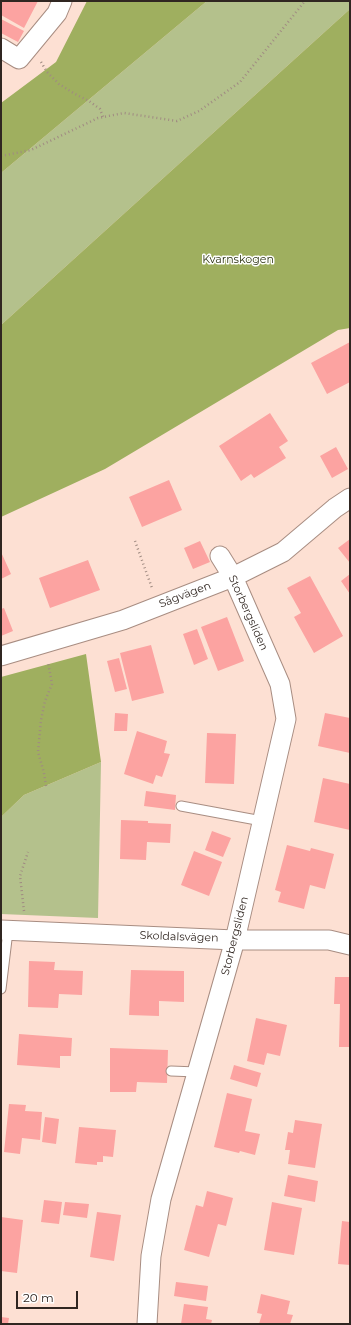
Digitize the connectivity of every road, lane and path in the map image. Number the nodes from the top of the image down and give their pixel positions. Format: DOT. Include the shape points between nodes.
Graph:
graph roads {
  1 [pos="62,1"];
  2 [pos="306,1"];
  3 [pos="30,46"];
  4 [pos="1,48"];
  5 [pos="103,117"];
  6 [pos="1,156"];
  7 [pos="350,498"];
  8 [pos="134,541"];
  9 [pos="220,556"];
  10 [pos="233,577"];
  11 [pos="159,606"];
  12 [pos="1,656"];
  13 [pos="49,667"];
  14 [pos="46,786"];
  15 [pos="181,806"];
  16 [pos="262,821"];
  17 [pos="28,852"];
  18 [pos="11,931"];
  19 [pos="235,940"];
  20 [pos="350,945"];
  21 [pos="1,989"];
  22 [pos="171,1071"];
  23 [pos="197,1072"];
  24 [pos="147,1324"];
  1 -- 3 [label="street" via="57,13"];
  2 -- 5 [label="path" via="240,82 199,111 177,121 124,113"];
  3 -- 4 [label="street" via="19,59"];
  3 -- 5 [label="path" via="47,72 59,84 89,100 100,109"];
  5 -- 6 [label="path" via="31,150"];
  7 -- 10 [label="street, Sågvägen" via="283,552"];
  8 -- 11 [label="path"];
  9 -- 10 [label="street, Storbergsliden"];
  10 -- 11 [label="street, Sågvägen"];
  10 -- 16 [label="street, Storbergsliden" via="280,684 286,719"];
  11 -- 12 [label="street, Sågvägen" via="123,620"];
  13 -- 14 [label="path" via="52,684 41,720 38,752"];
  15 -- 16 [label="lane"];
  16 -- 19 [label="street, Storbergsliden"];
  17 -- 18 [label="path" via="20,876 24,908"];
  18 -- 19 [label="street, Skoldalsvägen"];
  18 -- 21 [label="lane"];
  19 -- 20 [label="street, Skoldalsvägen" via="329,940"];
  19 -- 23 [label="street, Storbergsliden"];
  22 -- 23 [label="lane"];
  23 -- 24 [label="street, Storbergsliden" via="161,1199 151,1256"];
}
